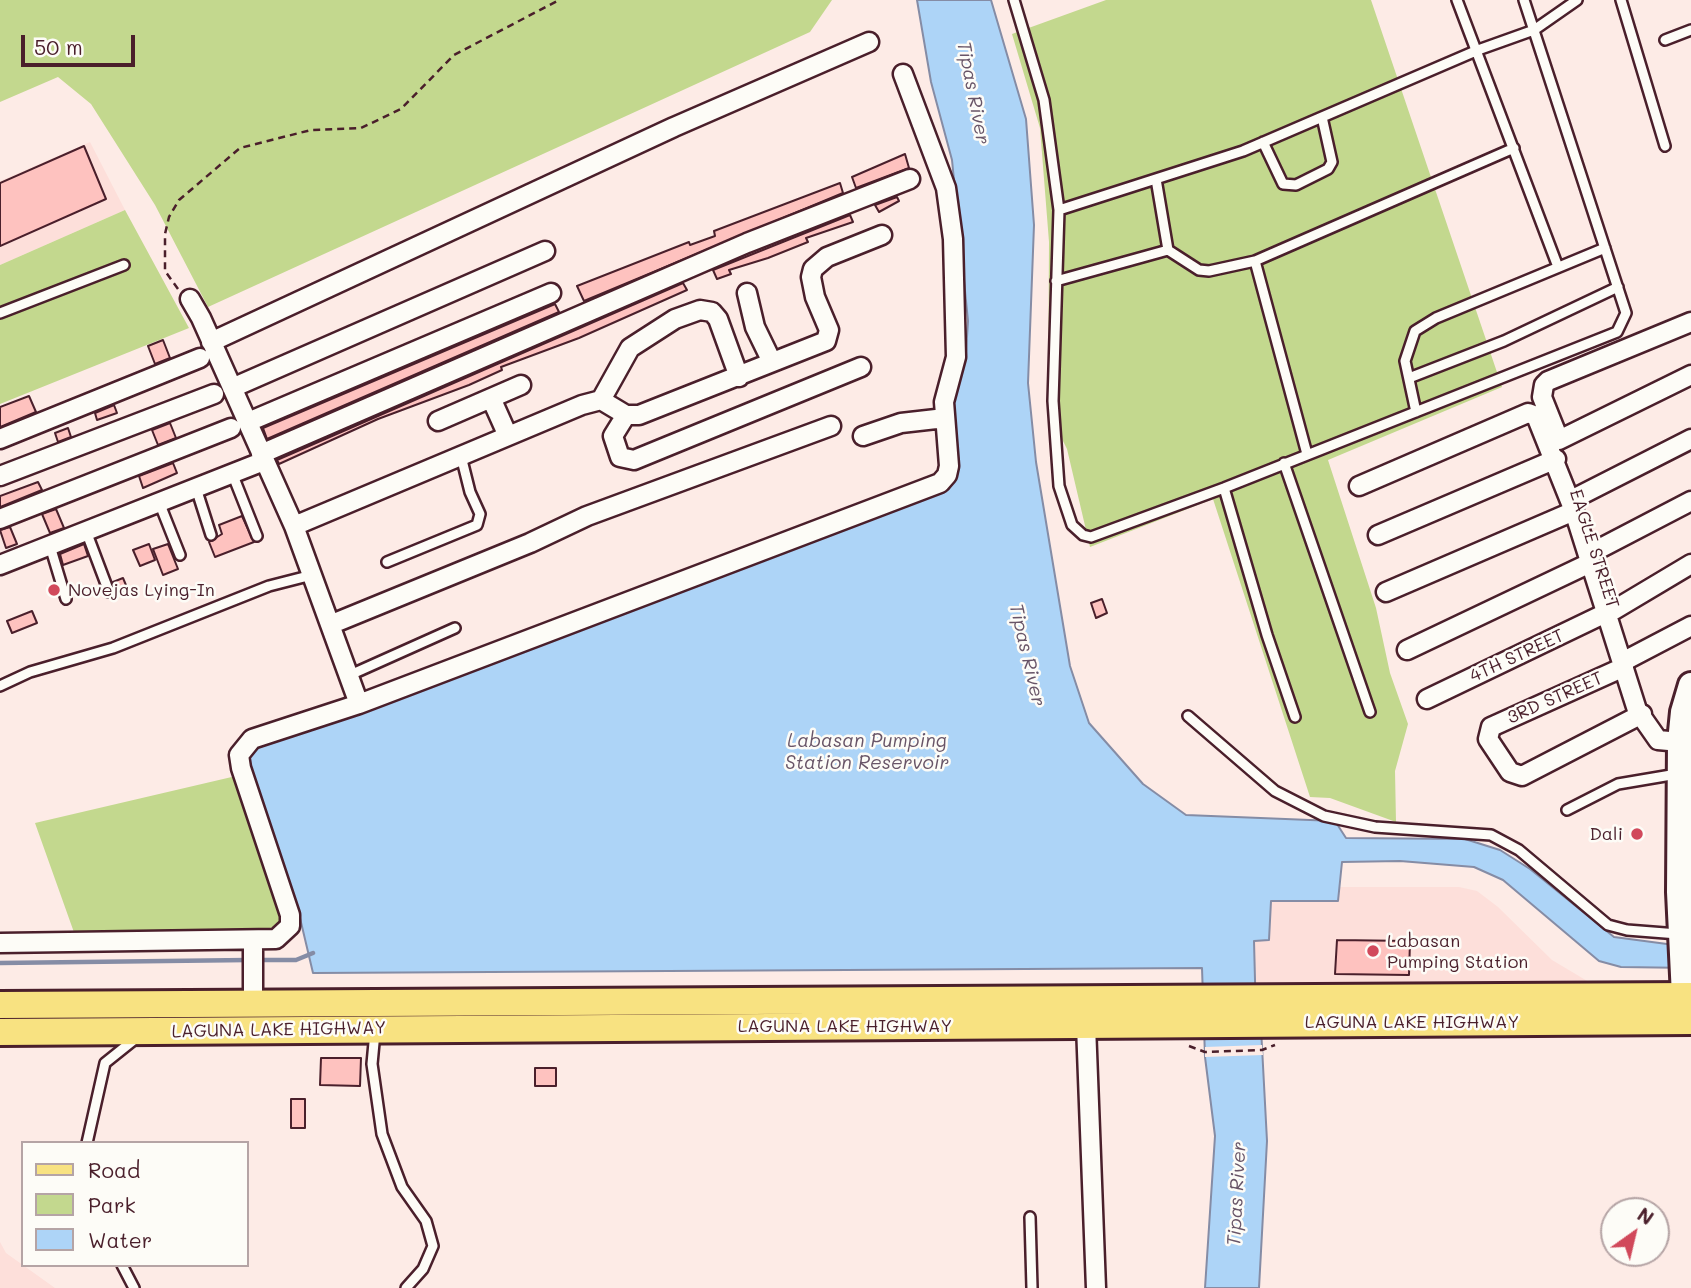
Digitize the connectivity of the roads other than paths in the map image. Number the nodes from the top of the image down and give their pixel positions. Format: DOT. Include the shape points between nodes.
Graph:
graph roads {
  1 [pos="1014,0"];
  2 [pos="1457,0"];
  3 [pos="1524,0"];
  4 [pos="1577,0"];
  5 [pos="1621,0"];
  6 [pos="1534,30"];
  7 [pos="1691,30"];
  8 [pos="1665,40"];
  9 [pos="869,42"];
  10 [pos="1478,50"];
  11 [pos="903,74"];
  12 [pos="1322,117"];
  13 [pos="1263,142"];
  14 [pos="1665,146"];
  15 [pos="1514,148"];
  16 [pos="910,179"];
  17 [pos="1156,179"];
  18 [pos="1059,210"];
  19 [pos="881,235"];
  20 [pos="1605,248"];
  21 [pos="1168,250"];
  22 [pos="545,251"];
  23 [pos="1255,261"];
  24 [pos="124,265"];
  25 [pos="1558,267"];
  26 [pos="1056,281"];
  27 [pos="1618,287"];
  28 [pos="551,293"];
  29 [pos="747,293"];
  30 [pos="190,299"];
  31 [pos="0,313"];
  32 [pos="1691,322"];
  33 [pos="211,342"];
  34 [pos="200,358"];
  35 [pos="772,362"];
  36 [pos="861,367"];
  37 [pos="1691,375"];
  38 [pos="739,377"];
  39 [pos="1409,378"];
  40 [pos="521,384"];
  41 [pos="232,388"];
  42 [pos="214,394"];
  43 [pos="491,398"];
  44 [pos="601,400"];
  45 [pos="1416,412"];
  46 [pos="626,415"];
  47 [pos="945,418"];
  48 [pos="438,421"];
  49 [pos="239,425"];
  50 [pos="831,426"];
  51 [pos="508,436"];
  52 [pos="863,436"];
  53 [pos="0,439"];
  54 [pos="1691,439"];
  55 [pos="1559,440"];
  56 [pos="1307,454"];
  57 [pos="461,456"];
  58 [pos="263,458"];
  59 [pos="1556,459"];
  60 [pos="1284,463"];
  61 [pos="232,473"];
  62 [pos="0,476"];
  63 [pos="1359,486"];
  64 [pos="196,488"];
  65 [pos="1224,488"];
  66 [pos="1691,501"];
  67 [pos="159,502"];
  68 [pos="1576,504"];
  69 [pos="0,519"];
  70 [pos="294,526"];
  71 [pos="86,531"];
  72 [pos="211,535"];
  73 [pos="1378,535"];
  74 [pos="257,537"];
  75 [pos="50,546"];
  76 [pos="180,555"];
  77 [pos="1593,557"];
  78 [pos="387,562"];
  79 [pos="1691,564"];
  80 [pos="0,565"];
  81 [pos="314,574"];
  82 [pos="109,592"];
  83 [pos="1386,592"];
  84 [pos="66,599"];
  85 [pos="1611,611"];
  86 [pos="332,624"];
  87 [pos="1691,626"];
  88 [pos="455,628"];
  89 [pos="1407,650"];
  90 [pos="1626,663"];
  91 [pos="350,675"];
  92 [pos="0,685"];
  93 [pos="1691,685"];
  94 [pos="1427,699"];
  95 [pos="359,704"];
  96 [pos="1370,712"];
  97 [pos="1642,714"];
  98 [pos="1188,716"];
  99 [pos="1295,717"];
  100 [pos="1680,742"];
  101 [pos="1680,774"];
  102 [pos="1567,810"];
  103 [pos="1686,937"];
  104 [pos="0,943"];
  105 [pos="253,948"];
  106 [pos="253,998"];
  107 [pos="1689,1004"];
  108 [pos="0,1005"];
  109 [pos="550,1015"];
  110 [pos="1086,1025"];
  111 [pos="375,1028"];
  112 [pos="0,1032"];
  113 [pos="145,1032"];
  114 [pos="87,1141"];
  115 [pos="1030,1217"];
  116 [pos="123,1267"];
  117 [pos="134,1288"];
  118 [pos="406,1288"];
  119 [pos="1032,1288"];
  120 [pos="1096,1288"];
  1 -- 18 [label="lane" via="1044,100"];
  2 -- 10 [label="lane"];
  3 -- 6 [label="lane"];
  4 -- 6 [label="lane"];
  5 -- 14 [label="lane"];
  6 -- 10 [label="lane"];
  6 -- 20 [label="lane"];
  7 -- 8 [label="lane"];
  9 -- 33 [label="street" via="674,127"];
  10 -- 12 [label="lane"];
  10 -- 15 [label="lane"];
  11 -- 47 [label="street" via="950,202 957,343 944,402"];
  12 -- 13 [label="lane"];
  12 -- 13 [label="lane" via="1332,162 1328,169 1296,185 1283,184"];
  13 -- 17 [label="lane"];
  15 -- 23 [label="lane"];
  15 -- 25 [label="lane"];
  16 -- 58 [label="street" via="747,243"];
  17 -- 18 [label="lane"];
  17 -- 21 [label="lane"];
  18 -- 26 [label="lane"];
  19 -- 35 [label="street" via="817,263 811,277 826,341"];
  20 -- 25 [label="lane"];
  20 -- 27 [label="lane"];
  21 -- 23 [label="lane" via="1188,265 1209,271"];
  21 -- 26 [label="lane"];
  22 -- 41 [label="street"];
  23 -- 56 [label="lane"];
  24 -- 31 [label="lane"];
  25 -- 39 [label="lane" via="1415,331 1405,361"];
  26 -- 65 [label="lane" via="1055,455 1059,486 1076,530 1091,537"];
  27 -- 39 [label="lane" via="1504,341"];
  27 -- 45 [label="lane" via="1626,313 1610,337"];
  28 -- 49 [label="street"];
  29 -- 35 [label="street" via="755,327"];
  30 -- 33 [label="street"];
  32 -- 55 [label="street, EAGLE STREET" via="1544,385 1542,397"];
  33 -- 41 [label="street"];
  34 -- 53 [label="street"];
  35 -- 38 [label="street"];
  36 -- 46 [label="street" via="634,460 620,457 613,436"];
  37 -- 55 [label="street"];
  38 -- 44 [label="street" via="718,319 712,312 700,310 630,348"];
  38 -- 46 [label="street" via="639,415"];
  39 -- 45 [label="lane"];
  40 -- 43 [label="street"];
  41 -- 49 [label="street"];
  42 -- 62 [label="street"];
  43 -- 48 [label="street"];
  43 -- 51 [label="street"];
  44 -- 46 [label="street"];
  44 -- 51 [label="street"];
  45 -- 56 [label="lane"];
  47 -- 52 [label="street" via="901,423"];
  47 -- 95 [label="street" via="947,475 931,489"];
  49 -- 58 [label="street"];
  49 -- 69 [label="street"];
  50 -- 86 [label="street" via="587,516"];
  51 -- 57 [label="street"];
  54 -- 68 [label="street"];
  55 -- 68 [label="street, EAGLE STREET"];
  56 -- 60 [label="lane"];
  57 -- 70 [label="street"];
  57 -- 78 [label="lane" via="480,514 477,525"];
  58 -- 61 [label="street"];
  58 -- 70 [label="street"];
  59 -- 63 [label="street, EAGLE STREET" via="1533,414 1528,413"];
  59 -- 68 [label="street, EAGLE STREET"];
  59 -- 73 [label="street"];
  60 -- 65 [label="lane"];
  60 -- 96 [label="lane"];
  61 -- 64 [label="street"];
  61 -- 74 [label="lane"];
  64 -- 67 [label="street"];
  64 -- 72 [label="lane"];
  65 -- 99 [label="lane"];
  66 -- 77 [label="street"];
  67 -- 71 [label="street"];
  67 -- 76 [label="lane"];
  68 -- 77 [label="street, EAGLE STREET"];
  68 -- 83 [label="street"];
  70 -- 81 [label="street"];
  71 -- 75 [label="street"];
  71 -- 82 [label="lane"];
  75 -- 80 [label="street"];
  75 -- 84 [label="lane"];
  77 -- 85 [label="street, EAGLE STREET"];
  77 -- 89 [label="street"];
  79 -- 85 [label="street, 4TH STREET"];
  81 -- 86 [label="street"];
  81 -- 92 [label="lane" via="269,586 113,648"];
  85 -- 90 [label="street, EAGLE STREET"];
  85 -- 94 [label="street, 4TH STREET"];
  86 -- 91 [label="street"];
  87 -- 90 [label="street, 3RD STREET"];
  88 -- 91 [label="lane"];
  90 -- 97 [label="street, EAGLE STREET"];
  90 -- 97 [label="street, 3RD STREET" via="1488,731 1488,739 1510,772 1522,776"];
  91 -- 95 [label="street"];
  93 -- 100 [label="street"];
  95 -- 105 [label="street" via="253,739 239,755 290,915 290,926 283,935"];
  97 -- 100 [label="street, EAGLE STREET" via="1658,740"];
  98 -- 103 [label="lane" via="1275,791 1324,817 1375,828 1491,835 1519,850 1608,925"];
  100 -- 101 [label="street"];
  101 -- 102 [label="lane" via="1618,784"];
  101 -- 103 [label="street" via="1679,892"];
  103 -- 107 [label="street"];
  104 -- 105 [label="street"];
  105 -- 106 [label="street"];
  106 -- 108 [label="main road, LAGUNA LAKE HIGHWAY"];
  106 -- 109 [label="main road, LAGUNA LAKE HIGHWAY"];
  107 -- 109 [label="main road, LAGUNA LAKE HIGHWAY" via="1258,997"];
  107 -- 110 [label="main road, LAGUNA LAKE HIGHWAY" via="1262,1024"];
  109 -- 110 [label="main road, LAGUNA LAKE HIGHWAY"];
  109 -- 111 [label="main road, LAGUNA LAKE HIGHWAY"];
  110 -- 120 [label="street"];
  111 -- 113 [label="main road, LAGUNA LAKE HIGHWAY"];
  111 -- 118 [label="lane" via="372,1064 382,1134 402,1187 426,1221 433,1246 424,1269"];
  112 -- 113 [label="main road, LAGUNA LAKE HIGHWAY"];
  113 -- 114 [label="lane" via="106,1063"];
  115 -- 119 [label="lane"];
  116 -- 117 [label="lane"];
}
